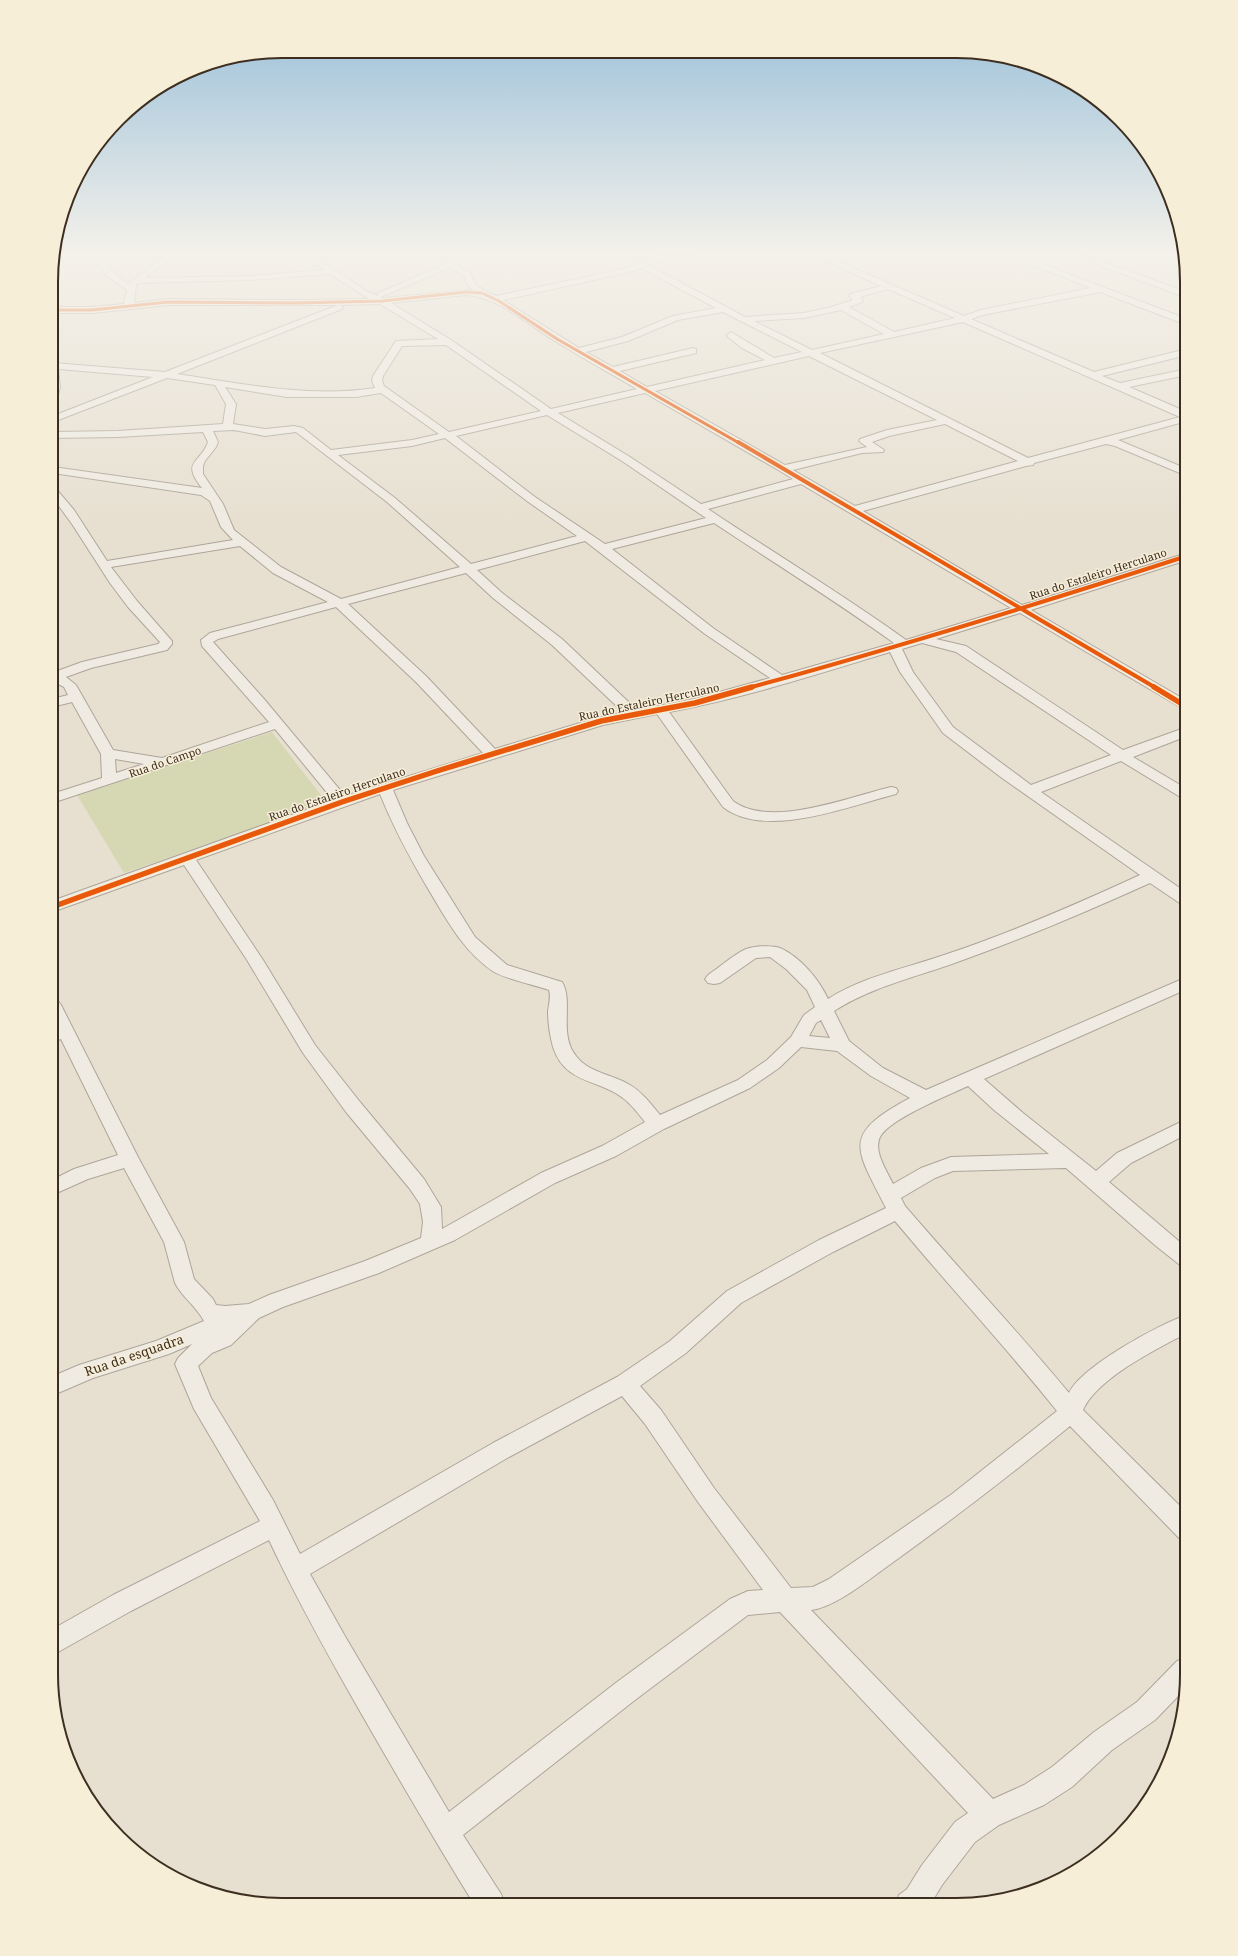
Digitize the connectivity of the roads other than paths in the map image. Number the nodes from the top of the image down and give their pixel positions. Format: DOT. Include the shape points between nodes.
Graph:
graph roads {
  1 [pos="239,345"];
  2 [pos="398,345"];
  3 [pos="452,345"];
  4 [pos="569,345"];
  5 [pos="601,345"];
  6 [pos="744,345"];
  7 [pos="796,345"];
  8 [pos="842,345"];
  9 [pos="1024,345"];
  10 [pos="579,351"];
  11 [pos="693,351"];
  12 [pos="809,352"];
  13 [pos="1180,354"];
  14 [pos="773,361"];
  15 [pos="58,367"];
  16 [pos="612,370"];
  17 [pos="1180,373"];
  18 [pos="168,375"];
  19 [pos="1094,375"];
  20 [pos="218,383"];
  21 [pos="1120,386"];
  22 [pos="382,390"];
  23 [pos="646,390"];
  24 [pos="549,412"];
  25 [pos="1180,414"];
  26 [pos="58,417"];
  27 [pos="1180,419"];
  28 [pos="946,421"];
  29 [pos="228,427"];
  30 [pos="205,428"];
  31 [pos="58,435"];
  32 [pos="448,436"];
  33 [pos="1117,440"];
  34 [pos="328,453"];
  35 [pos="1029,463"];
  36 [pos="784,469"];
  37 [pos="58,470"];
  38 [pos="1180,470"];
  39 [pos="802,480"];
  40 [pos="209,493"];
  41 [pos="58,497"];
  42 [pos="698,508"];
  43 [pos="853,510"];
  44 [pos="715,519"];
  45 [pos="586,537"];
  46 [pos="241,542"];
  47 [pos="603,548"];
  48 [pos="1180,558"];
  49 [pos="105,565"];
  50 [pos="470,569"];
  51 [pos="338,602"];
  52 [pos="1022,609"];
  53 [pos="952,629"];
  54 [pos="920,639"];
  55 [pos="899,646"];
  56 [pos="961,649"];
  57 [pos="58,675"];
  58 [pos="58,679"];
  59 [pos="781,680"];
  60 [pos="76,697"];
  61 [pos="58,702"];
  62 [pos="1180,703"];
  63 [pos="661,710"];
  64 [pos="634,714"];
  65 [pos="277,724"];
  66 [pos="1180,734"];
  67 [pos="108,754"];
  68 [pos="492,754"];
  69 [pos="1122,756"];
  70 [pos="166,762"];
  71 [pos="109,781"];
  72 [pos="385,788"];
  73 [pos="891,791"];
  74 [pos="1030,791"];
  75 [pos="1180,791"];
  76 [pos="58,797"];
  77 [pos="342,802"];
  78 [pos="187,858"];
  79 [pos="1152,876"];
  80 [pos="1180,896"];
  81 [pos="58,905"];
  82 [pos="714,979"];
  83 [pos="1180,985"];
  84 [pos="824,1009"];
  85 [pos="59,1033"];
  86 [pos="797,1041"];
  87 [pos="842,1045"];
  88 [pos="970,1077"];
  89 [pos="925,1098"];
  90 [pos="658,1124"];
  91 [pos="1180,1130"];
  92 [pos="129,1159"];
  93 [pos="1069,1161"];
  94 [pos="1096,1182"];
  95 [pos="58,1185"];
  96 [pos="893,1203"];
  97 [pos="431,1243"];
  98 [pos="1180,1253"];
  99 [pos="252,1312"];
  100 [pos="217,1325"];
  101 [pos="1180,1327"];
  102 [pos="58,1384"];
  103 [pos="625,1384"];
  104 [pos="1071,1412"];
  105 [pos="1180,1524"];
  106 [pos="273,1526"];
  107 [pos="296,1570"];
  108 [pos="786,1601"];
  109 [pos="58,1640"];
  110 [pos="1180,1676"];
  111 [pos="989,1815"];
  112 [pos="445,1832"];
  113 [pos="486,1898"];
  114 [pos="918,1898"];
  1 -- 18 [label="street"];
  2 -- 22 [label="street" via="378,376 377,381"];
  3 -- 24 [label="street"];
  4 -- 10 [label="street"];
  5 -- 10 [label="street"];
  6 -- 14 [label="street"];
  7 -- 12 [label="street"];
  8 -- 12 [label="street"];
  9 -- 19 [label="street"];
  10 -- 16 [label="street"];
  11 -- 16 [label="street"];
  12 -- 14 [label="street"];
  12 -- 28 [label="street"];
  13 -- 19 [label="street"];
  14 -- 23 [label="street"];
  15 -- 18 [label="street"];
  16 -- 23 [label="street"];
  17 -- 21 [label="street"];
  18 -- 20 [label="street"];
  18 -- 26 [label="street"];
  19 -- 21 [label="street"];
  20 -- 22 [label="street" via="293,394 356,394"];
  20 -- 29 [label="street" via="231,404"];
  21 -- 25 [label="street"];
  22 -- 32 [label="street"];
  23 -- 24 [label="street"];
  23 -- 36 [label="street"];
  24 -- 32 [label="street"];
  24 -- 42 [label="street" via="626,459"];
  27 -- 33 [label="street"];
  28 -- 35 [label="street"];
  28 -- 36 [label="street" via="887,433 864,441 879,450 858,451"];
  29 -- 30 [label="street"];
  29 -- 34 [label="street" via="268,433 298,430"];
  30 -- 31 [label="street"];
  30 -- 40 [label="street" via="213,436 214,441 198,463 197,470"];
  32 -- 34 [label="street" via="401,445"];
  32 -- 45 [label="street"];
  33 -- 35 [label="street" via="1102,440"];
  33 -- 38 [label="street"];
  34 -- 50 [label="street" via="391,500"];
  35 -- 43 [label="street"];
  36 -- 39 [label="street"];
  37 -- 40 [label="street"];
  39 -- 42 [label="street"];
  39 -- 43 [label="street"];
  40 -- 46 [label="street" via="218,502 226,528"];
  41 -- 49 [label="street" via="69,509"];
  42 -- 44 [label="street"];
  43 -- 52 [label="street"];
  44 -- 47 [label="street"];
  44 -- 55 [label="street" via="844,601"];
  45 -- 47 [label="street"];
  45 -- 50 [label="street"];
  46 -- 49 [label="street"];
  46 -- 51 [label="street" via="277,570"];
  47 -- 59 [label="street" via="709,631"];
  48 -- 52 [label="street, Rua do Estaleiro Herculano"];
  49 -- 57 [label="street" via="134,606 166,641 165,645"];
  50 -- 51 [label="street"];
  50 -- 64 [label="street" via="503,600 557,642"];
  51 -- 65 [label="street" via="225,632 207,640"];
  51 -- 68 [label="street" via="420,679"];
  52 -- 53 [label="street, Rua do Estaleiro Herculano"];
  52 -- 62 [label="street"];
  53 -- 54 [label="street, Rua do Estaleiro Herculano"];
  53 -- 56 [label="street"];
  54 -- 55 [label="street, Rua do Estaleiro Herculano"];
  54 -- 56 [label="street"];
  55 -- 59 [label="street, Rua do Estaleiro Herculano"];
  55 -- 74 [label="street" via="907,672 948,730"];
  56 -- 69 [label="street"];
  58 -- 60 [label="street" via="69,685"];
  59 -- 63 [label="street, Rua do Estaleiro Herculano" via="722,697"];
  60 -- 61 [label="street"];
  60 -- 67 [label="street"];
  63 -- 64 [label="street, Rua do Estaleiro Herculano"];
  63 -- 73 [label="street" via="728,804 742,814 796,816"];
  64 -- 68 [label="street, Rua do Estaleiro Herculano" via="601,721"];
  65 -- 70 [label="street, Rua do Campo"];
  65 -- 77 [label="street"];
  66 -- 69 [label="street"];
  67 -- 70 [label="street"];
  67 -- 71 [label="street"];
  68 -- 72 [label="street, Rua do Estaleiro Herculano"];
  69 -- 74 [label="street"];
  69 -- 75 [label="street"];
  70 -- 71 [label="street, Rua do Campo"];
  71 -- 76 [label="street, Rua do Campo"];
  72 -- 77 [label="street, Rua do Estaleiro Herculano"];
  72 -- 90 [label="street" via="416,856 469,941 501,969 556,986 559,993 557,1013 562,1045 571,1062 590,1076 616,1085 631,1094"];
  74 -- 79 [label="street"];
  77 -- 78 [label="street, Rua do Estaleiro Herculano"];
  78 -- 81 [label="street, Rua do Estaleiro Herculano"];
  78 -- 97 [label="street" via="310,1049 428,1201 433,1222"];
  79 -- 80 [label="street"];
  79 -- 84 [label="street" via="1029,930 865,986"];
  82 -- 84 [label="street" via="752,953 774,952 792,964 814,987"];
  83 -- 88 [label="street"];
  84 -- 86 [label="street" via="810,1019"];
  84 -- 87 [label="street"];
  85 -- 92 [label="street"];
  86 -- 87 [label="street"];
  86 -- 90 [label="street" via="773,1064 744,1084"];
  87 -- 89 [label="street" via="877,1072"];
  88 -- 89 [label="street"];
  88 -- 93 [label="street"];
  89 -- 96 [label="street" via="882,1123 871,1135 869,1147 873,1164"];
  90 -- 97 [label="street" via="609,1151 548,1178"];
  91 -- 94 [label="street" via="1124,1158"];
  92 -- 95 [label="street" via="81,1174"];
  92 -- 100 [label="street" via="174,1242 185,1283"];
  93 -- 94 [label="street"];
  93 -- 96 [label="street" via="951,1164 928,1173"];
  94 -- 98 [label="street"];
  96 -- 103 [label="street" via="826,1246 734,1297 678,1348"];
  96 -- 104 [label="street"];
  97 -- 99 [label="street"];
  99 -- 100 [label="street"];
  99 -- 100 [label="street" via="225,1315"];
  100 -- 102 [label="street, Rua da esquadra" via="161,1348 87,1371"];
  100 -- 106 [label="street" via="204,1347 186,1364 202,1402 265,1507"];
  101 -- 104 [label="street" via="1136,1349 1103,1372 1078,1396"];
  103 -- 107 [label="street" via="501,1450"];
  103 -- 108 [label="street" via="653,1417 706,1495"];
  104 -- 105 [label="street"];
  104 -- 108 [label="street" via="960,1501 838,1587 815,1598"];
  106 -- 107 [label="street"];
  106 -- 109 [label="street" via="122,1603"];
  107 -- 112 [label="street" via="337,1647"];
  108 -- 111 [label="street"];
  108 -- 112 [label="street" via="748,1603 739,1607"];
  110 -- 111 [label="street" via="1146,1711 1103,1741 1062,1777 1034,1795"];
  111 -- 114 [label="street" via="966,1832"];
  112 -- 113 [label="street"];
}
